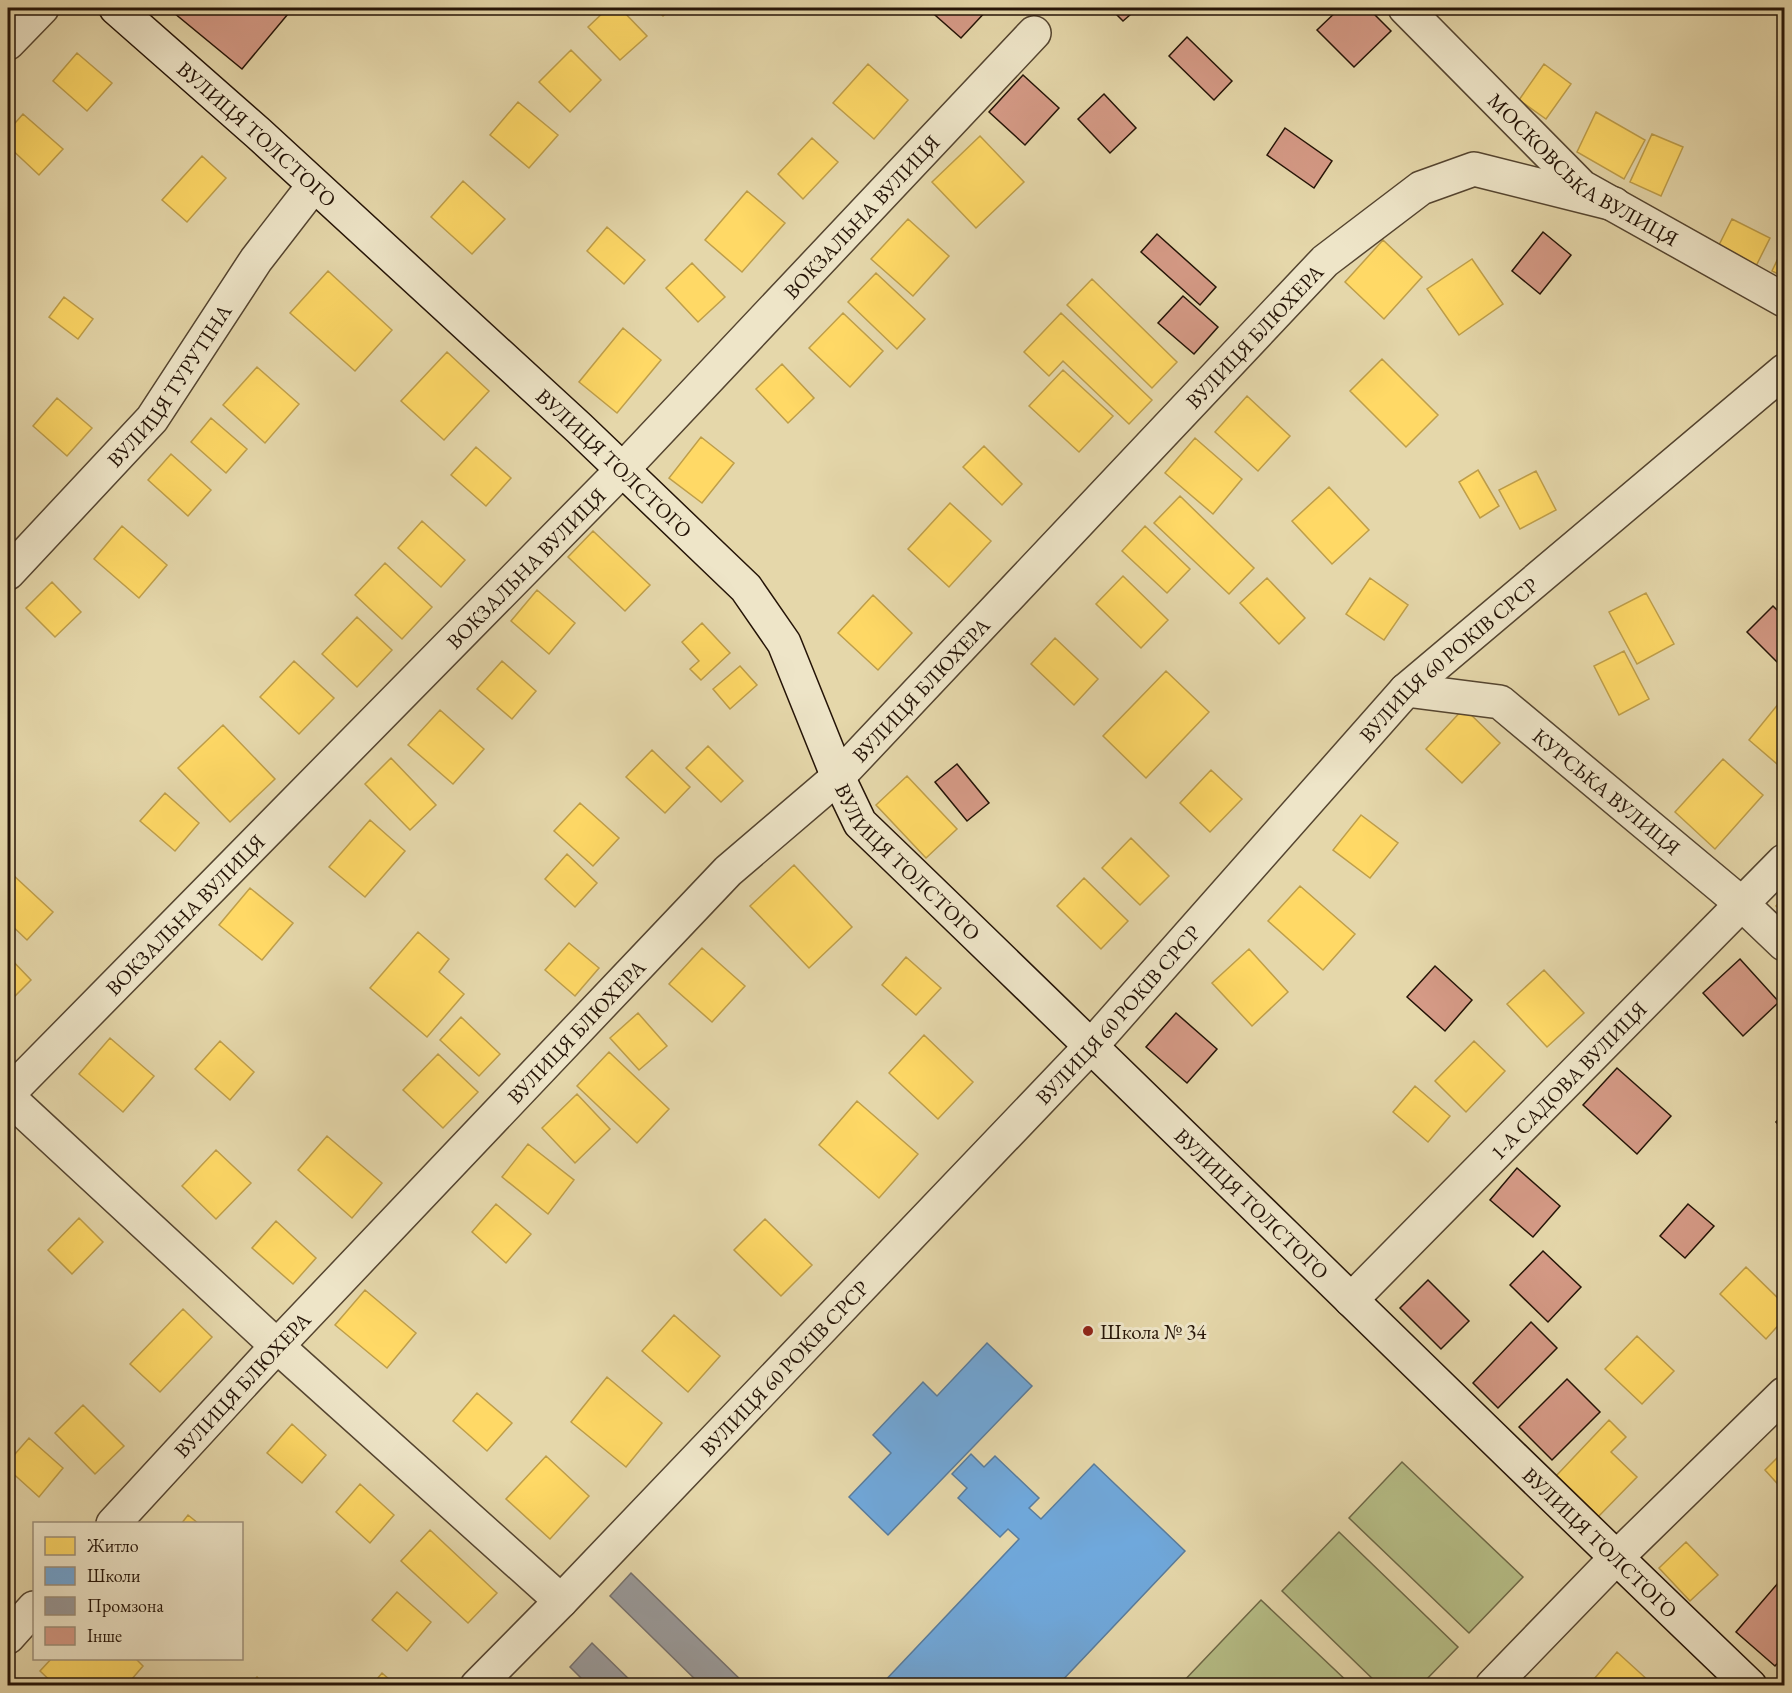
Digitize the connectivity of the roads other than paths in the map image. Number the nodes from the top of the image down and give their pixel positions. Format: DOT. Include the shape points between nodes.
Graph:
graph roads {
  1 [pos="42,8"];
  2 [pos="116,8"];
  3 [pos="1405,8"];
  4 [pos="1034,33"];
  5 [pos="8,43"];
  6 [pos="314,185"];
  7 [pos="1614,204"];
  8 [pos="1785,300"];
  9 [pos="1785,371"];
  10 [pos="623,469"];
  11 [pos="8,573"];
  12 [pos="1406,690"];
  13 [pos="838,777"];
  14 [pos="1785,861"];
  15 [pos="1742,904"];
  16 [pos="1785,944"];
  17 [pos="1092,1045"];
  18 [pos="8,1096"];
  19 [pos="1351,1300"];
  20 [pos="277,1346"];
  21 [pos="1785,1394"];
  22 [pos="115,1522"];
  23 [pos="1616,1558"];
  24 [pos="561,1600"];
  25 [pos="33,1609"];
  26 [pos="8,1637"];
  27 [pos="477,1686"];
  28 [pos="1492,1686"];
  29 [pos="1750,1686"];
  1 -- 5 [label="street"];
  2 -- 6 [label="street, ВУЛИЦЯ ТОЛСТОГО"];
  3 -- 7 [label="street, МОСКОВСЬКА ВУЛИЦЯ" via="1582,187"];
  4 -- 10 [label="street, ВОКЗАЛЬНА ВУЛИЦЯ"];
  6 -- 10 [label="street, ВУЛИЦЯ ТОЛСТОГО"];
  6 -- 11 [label="street, ВУЛИЦЯ ТУРУТІНА" via="256,260 152,419"];
  7 -- 8 [label="street, МОСКОВСЬКА ВУЛИЦЯ"];
  7 -- 13 [label="street, ВУЛИЦЯ БЛЮХЕРА" via="1474,168 1421,188 1325,261"];
  9 -- 12 [label="street, ВУЛИЦЯ 60 РОКІВ СРСР"];
  10 -- 13 [label="street, ВУЛИЦЯ ТОЛСТОГО" via="753,597 784,643"];
  10 -- 18 [label="street, ВОКЗАЛЬНА ВУЛИЦЯ"];
  12 -- 15 [label="street, КУРСЬКА ВУЛИЦЯ" via="1500,702"];
  12 -- 17 [label="street, ВУЛИЦЯ 60 РОКІВ СРСР"];
  13 -- 17 [label="street, ВУЛИЦЯ ТОЛСТОГО" via="860,823"];
  13 -- 20 [label="street, ВУЛИЦЯ БЛЮХЕРА" via="728,871"];
  14 -- 15 [label="street, 1-А САДОВА ВУЛИЦЯ"];
  15 -- 16 [label="street, КУРСЬКА ВУЛИЦЯ"];
  15 -- 19 [label="street, 1-А САДОВА ВУЛИЦЯ"];
  17 -- 19 [label="street, ВУЛИЦЯ ТОЛСТОГО"];
  17 -- 24 [label="street, ВУЛИЦЯ 60 РОКІВ СРСР"];
  18 -- 20 [label="street"];
  19 -- 23 [label="street, ВУЛИЦЯ ТОЛСТОГО"];
  20 -- 22 [label="street, ВУЛИЦЯ БЛЮХЕРА"];
  20 -- 24 [label="street"];
  21 -- 23 [label="street"];
  23 -- 28 [label="street"];
  23 -- 29 [label="street, ВУЛИЦЯ ТОЛСТОГО"];
  24 -- 27 [label="street, ВУЛИЦЯ 60 РОКІВ СРСР"];
  25 -- 26 [label="street"];
}
